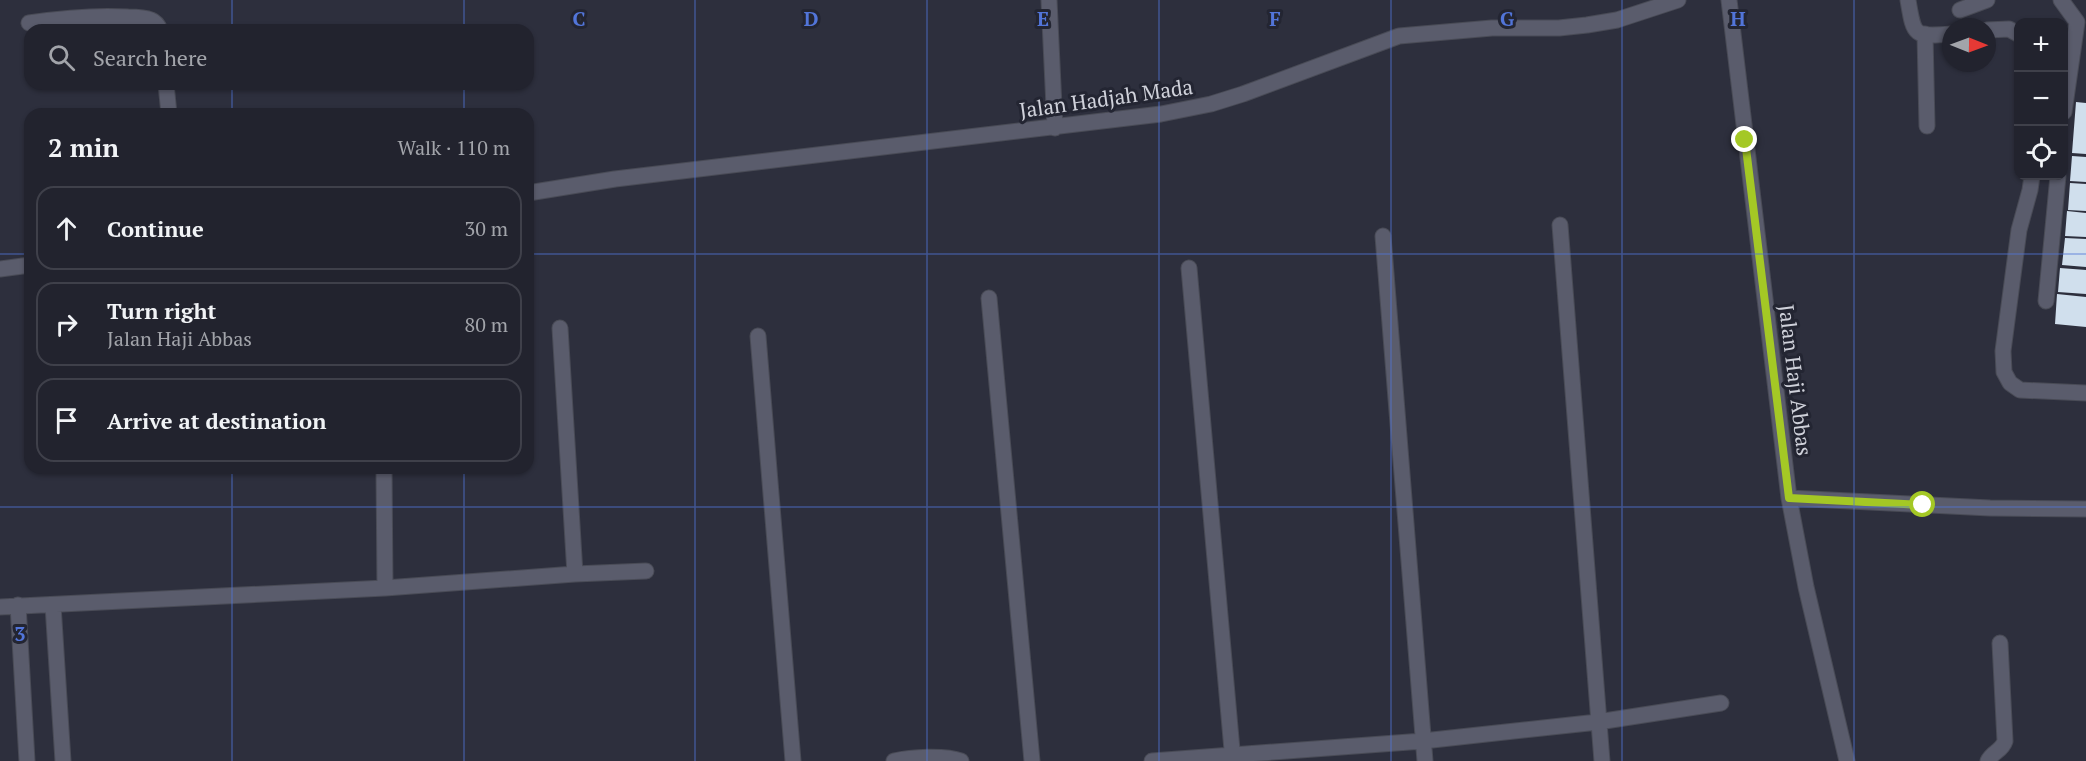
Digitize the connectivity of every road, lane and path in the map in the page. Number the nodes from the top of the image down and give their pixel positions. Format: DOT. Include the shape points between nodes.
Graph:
graph roads {
  1 [pos="1049,0"];
  2 [pos="1678,0"];
  3 [pos="1729,0"];
  4 [pos="1908,0"];
  5 [pos="1987,0"];
  6 [pos="2061,0"];
  7 [pos="1960,10"];
  8 [pos="2081,23"];
  9 [pos="29,24"];
  10 [pos="157,24"];
  11 [pos="1996,30"];
  12 [pos="2014,32"];
  13 [pos="1925,34"];
  14 [pos="1942,34"];
  15 [pos="167,90"];
  16 [pos="2068,91"];
  17 [pos="168,108"];
  18 [pos="1926,126"];
  19 [pos="1055,128"];
  20 [pos="2031,180"];
  21 [pos="2058,180"];
  22 [pos="534,192"];
  23 [pos="1560,225"];
  24 [pos="1383,236"];
  25 [pos="24,266"];
  26 [pos="1189,268"];
  27 [pos="0,269"];
  28 [pos="989,298"];
  29 [pos="2046,302"];
  30 [pos="560,328"];
  31 [pos="758,336"];
  32 [pos="2086,393"];
  33 [pos="384,474"];
  34 [pos="1789,498"];
  35 [pos="2086,509"];
  36 [pos="646,571"];
  37 [pos="575,574"];
  38 [pos="385,588"];
  39 [pos="18,605"];
  40 [pos="53,605"];
  41 [pos="0,607"];
  42 [pos="2000,643"];
  43 [pos="1721,703"];
  44 [pos="1598,722"];
  45 [pos="1423,741"];
  46 [pos="1233,758"];
  47 [pos="27,761"];
  48 [pos="63,761"];
  49 [pos="793,761"];
  50 [pos="894,761"];
  51 [pos="961,761"];
  52 [pos="1032,761"];
  53 [pos="1152,761"];
  54 [pos="1425,761"];
  55 [pos="1602,761"];
  56 [pos="1847,761"];
  57 [pos="1988,761"];
  1 -- 19 [label="street"];
  2 -- 19 [label="street, Jalan Hadjah Mada" via="1617,20 1587,25 1399,36 1211,104"];
  3 -- 34 [label="street, Jalan Haji Abbas"];
  4 -- 13 [label="street" via="1914,30"];
  5 -- 7 [label="street"];
  6 -- 8 [label="street"];
  8 -- 16 [label="street"];
  9 -- 10 [label="street" via="75,16 118,16 142,17"];
  11 -- 12 [label="street"];
  13 -- 14 [label="street"];
  13 -- 18 [label="street"];
  15 -- 17 [label="street"];
  19 -- 22 [label="street, Jalan Hadjah Mada"];
  20 -- 32 [label="street" via="2019,230 2003,351 2004,372 2020,390"];
  21 -- 29 [label="street"];
  23 -- 44 [label="street"];
  24 -- 45 [label="street"];
  25 -- 27 [label="street"];
  26 -- 46 [label="street"];
  28 -- 52 [label="street"];
  30 -- 37 [label="street"];
  31 -- 49 [label="street"];
  33 -- 38 [label="street"];
  34 -- 35 [label="street"];
  34 -- 56 [label="street, Jalan Haji Abbas"];
  36 -- 37 [label="street"];
  37 -- 38 [label="street"];
  38 -- 40 [label="street"];
  39 -- 40 [label="street"];
  39 -- 41 [label="street"];
  39 -- 47 [label="street"];
  40 -- 48 [label="street"];
  42 -- 57 [label="street" via="2006,741"];
  43 -- 44 [label="street"];
  44 -- 45 [label="street"];
  44 -- 55 [label="street"];
  45 -- 46 [label="street"];
  45 -- 54 [label="street"];
  46 -- 53 [label="street"];
  50 -- 51 [label="street"];
}
